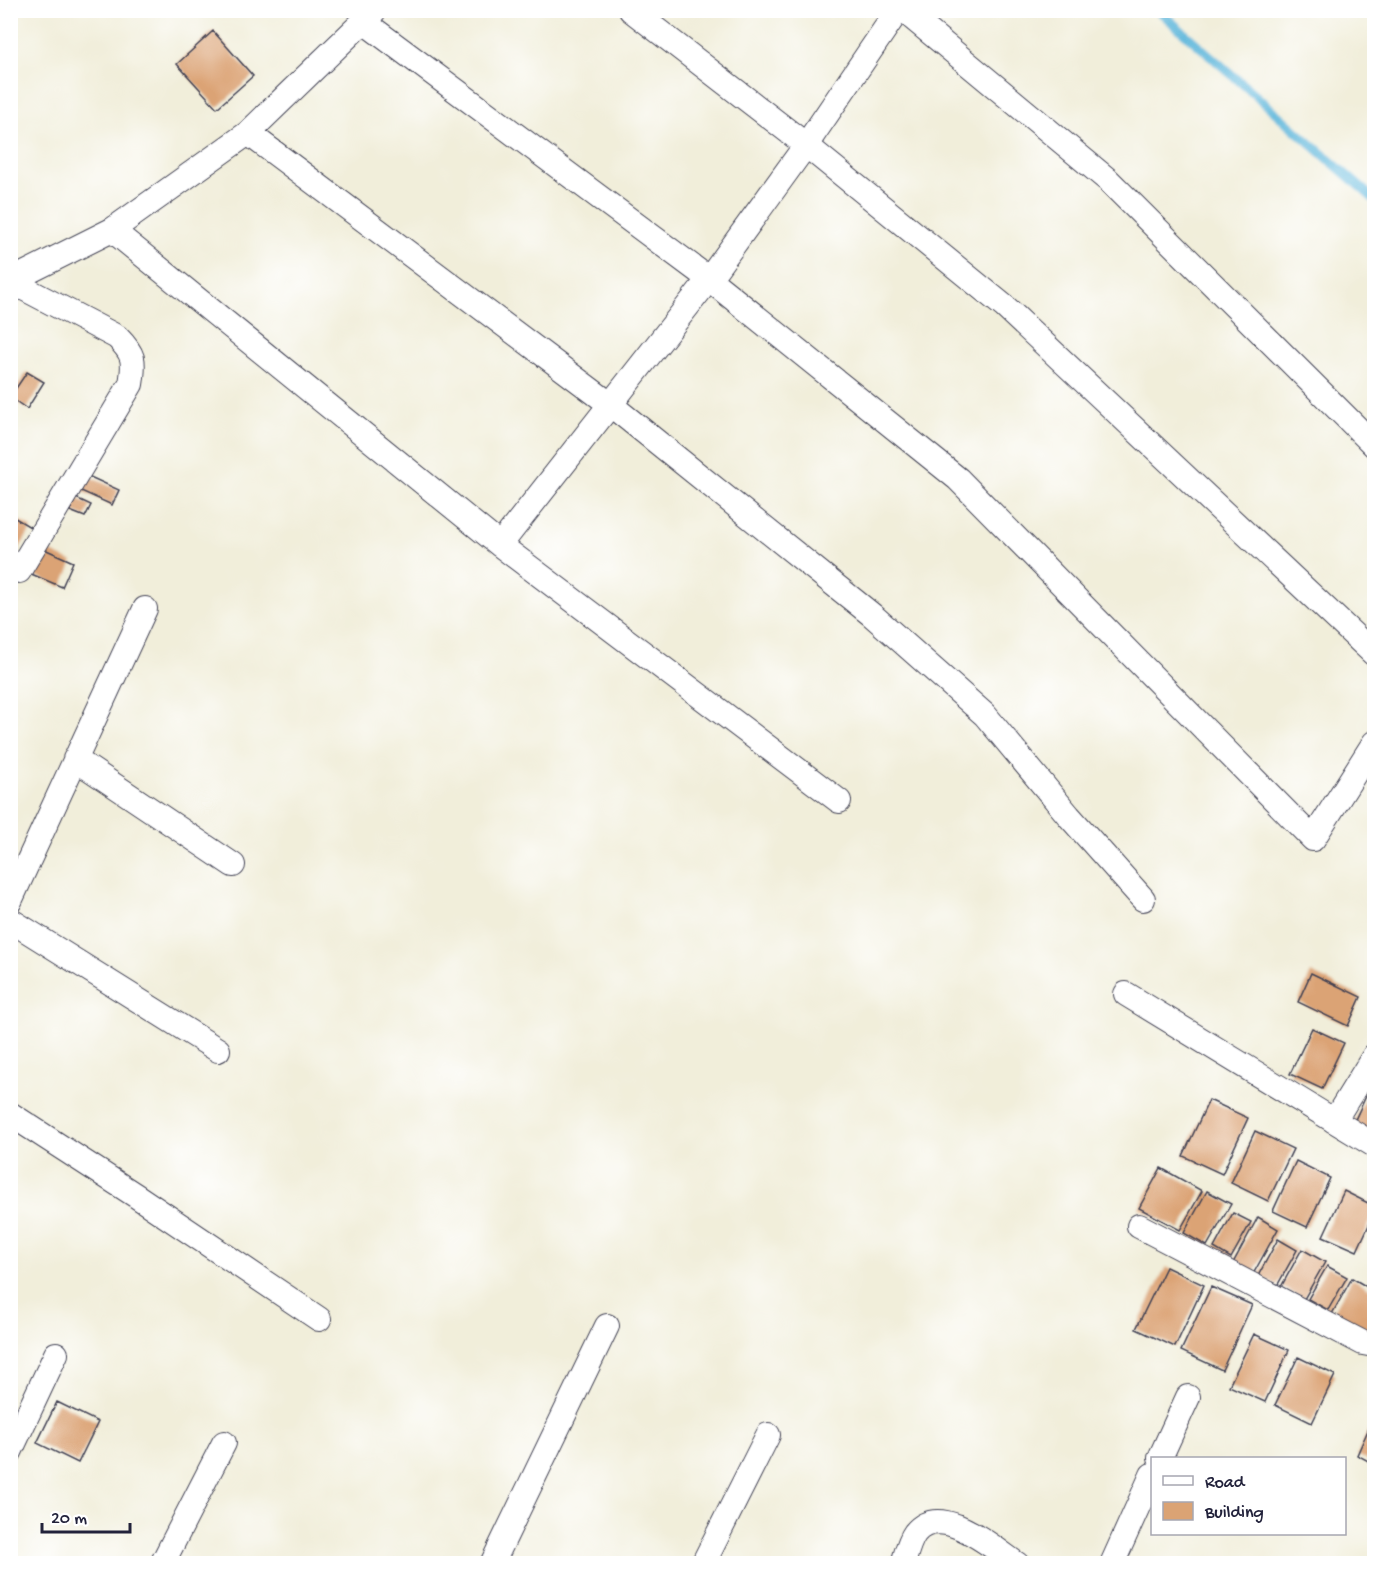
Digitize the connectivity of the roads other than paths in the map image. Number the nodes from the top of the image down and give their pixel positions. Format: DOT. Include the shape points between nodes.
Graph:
graph roads {
  1 [pos="631,10"];
  2 [pos="901,10"];
  3 [pos="369,16"];
  4 [pos="248,133"];
  5 [pos="806,145"];
  6 [pos="112,230"];
  7 [pos="709,279"];
  8 [pos="610,405"];
  9 [pos="1374,445"];
  10 [pos="500,544"];
  11 [pos="19,571"];
  12 [pos="145,609"];
  13 [pos="1374,654"];
  14 [pos="1374,743"];
  15 [pos="75,759"];
  16 [pos="838,801"];
  17 [pos="233,865"];
  18 [pos="1143,899"];
  19 [pos="10,901"];
  20 [pos="10,920"];
  21 [pos="1126,994"];
  22 [pos="218,1050"];
  23 [pos="1374,1056"];
  24 [pos="10,1114"];
  25 [pos="1334,1121"];
  26 [pos="1374,1145"];
  27 [pos="1139,1226"];
  28 [pos="319,1319"];
  29 [pos="607,1326"];
  30 [pos="1374,1345"];
  31 [pos="56,1354"];
  32 [pos="1188,1397"];
  33 [pos="768,1435"];
  34 [pos="224,1443"];
  35 [pos="10,1452"];
  36 [pos="1160,1457"];
  37 [pos="1151,1477"];
  38 [pos="162,1563"];
  39 [pos="492,1563"];
  40 [pos="704,1563"];
  41 [pos="903,1563"];
  42 [pos="1017,1563"];
  43 [pos="1112,1563"];
  1 -- 5 [label="street"];
  2 -- 5 [label="street"];
  2 -- 9 [label="street" via="1108,180"];
  3 -- 4 [label="street"];
  3 -- 7 [label="street"];
  4 -- 6 [label="street"];
  4 -- 8 [label="street"];
  5 -- 7 [label="street"];
  5 -- 13 [label="street" via="1005,307"];
  6 -- 10 [label="street"];
  6 -- 11 [label="street" via="10,281 117,337 130,351 134,366 131,384"];
  7 -- 8 [label="street"];
  7 -- 14 [label="street" via="958,479 1313,839"];
  8 -- 10 [label="street"];
  8 -- 18 [label="street" via="872,615 985,715"];
  10 -- 16 [label="street"];
  12 -- 15 [label="street"];
  15 -- 17 [label="street"];
  15 -- 19 [label="street"];
  20 -- 22 [label="street"];
  21 -- 25 [label="street"];
  23 -- 25 [label="street"];
  24 -- 28 [label="street"];
  25 -- 26 [label="street"];
  27 -- 30 [label="street" via="1363,1343"];
  29 -- 39 [label="street"];
  31 -- 35 [label="street"];
  32 -- 36 [label="street"];
  33 -- 40 [label="street"];
  34 -- 38 [label="street"];
  37 -- 43 [label="street"];
  41 -- 42 [label="street" via="914,1533 929,1522 944,1521"];
}
